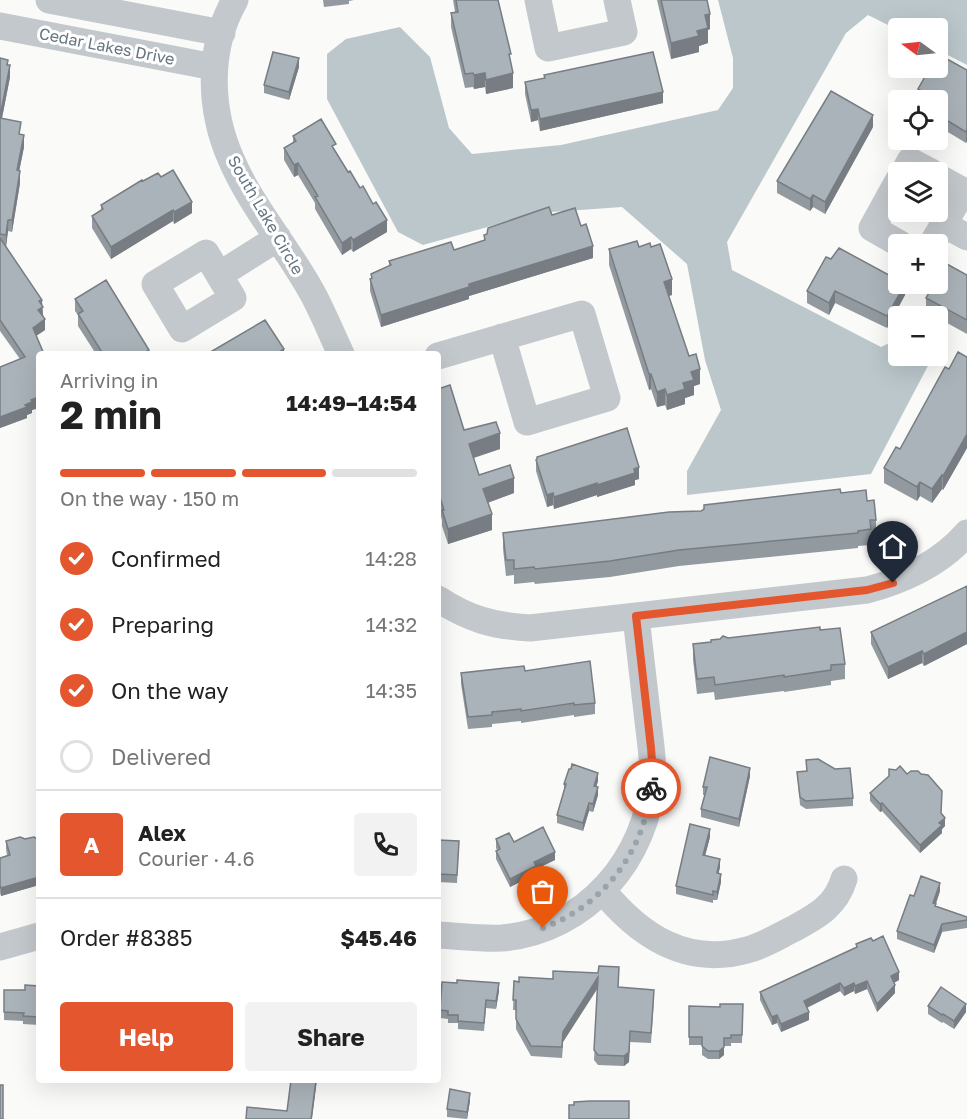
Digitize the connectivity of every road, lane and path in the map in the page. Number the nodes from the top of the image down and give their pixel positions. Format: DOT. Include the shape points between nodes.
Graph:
graph roads {
  1 [pos="49,0"];
  2 [pos="235,0"];
  3 [pos="538,0"];
  4 [pos="617,0"];
  5 [pos="0,26"];
  6 [pos="222,33"];
  7 [pos="214,67"];
  8 [pos="948,183"];
  9 [pos="888,199"];
  10 [pos="948,217"];
  11 [pos="948,235"];
  12 [pos="888,237"];
  13 [pos="967,237"];
  14 [pos="278,238"];
  15 [pos="219,275"];
  16 [pos="502,337"];
  17 [pos="340,351"];
  18 [pos="441,355"];
  19 [pos="967,533"];
  20 [pos="441,601"];
  21 [pos="636,616"];
  22 [pos="844,879"];
  23 [pos="603,891"];
  24 [pos="441,935"];
  25 [pos="36,937"];
  26 [pos="0,947"];
  1 -- 6 [label="street, Cedar Lakes Drive"];
  2 -- 6 [label="street, South Lake Circle"];
  3 -- 4 [label="street" via="548,48 624,32"];
  5 -- 7 [label="street, Cedar Lakes Drive"];
  6 -- 7 [label="street, South Lake Circle"];
  7 -- 14 [label="street, South Lake Circle" via="218,120 231,159"];
  8 -- 10 [label="street" via="963,191"];
  9 -- 12 [label="street" via="872,228"];
  11 -- 13 [label="street"];
  14 -- 15 [label="street"];
  14 -- 17 [label="street, South Lake Circle" via="314,297"];
  16 -- 16 [label="street" via="582,314 607,399 527,422"];
  16 -- 18 [label="street"];
  19 -- 21 [label="street" via="946,554 919,572 867,590"];
  20 -- 21 [label="street" via="482,621 510,627"];
  21 -- 23 [label="street" via="651,748 649,808 634,849"];
  22 -- 23 [label="street" via="834,901 820,915 748,950 725,954 668,945 633,924"];
  23 -- 24 [label="street" via="576,913 532,933 501,938"];
  25 -- 26 [label="street"];
}
